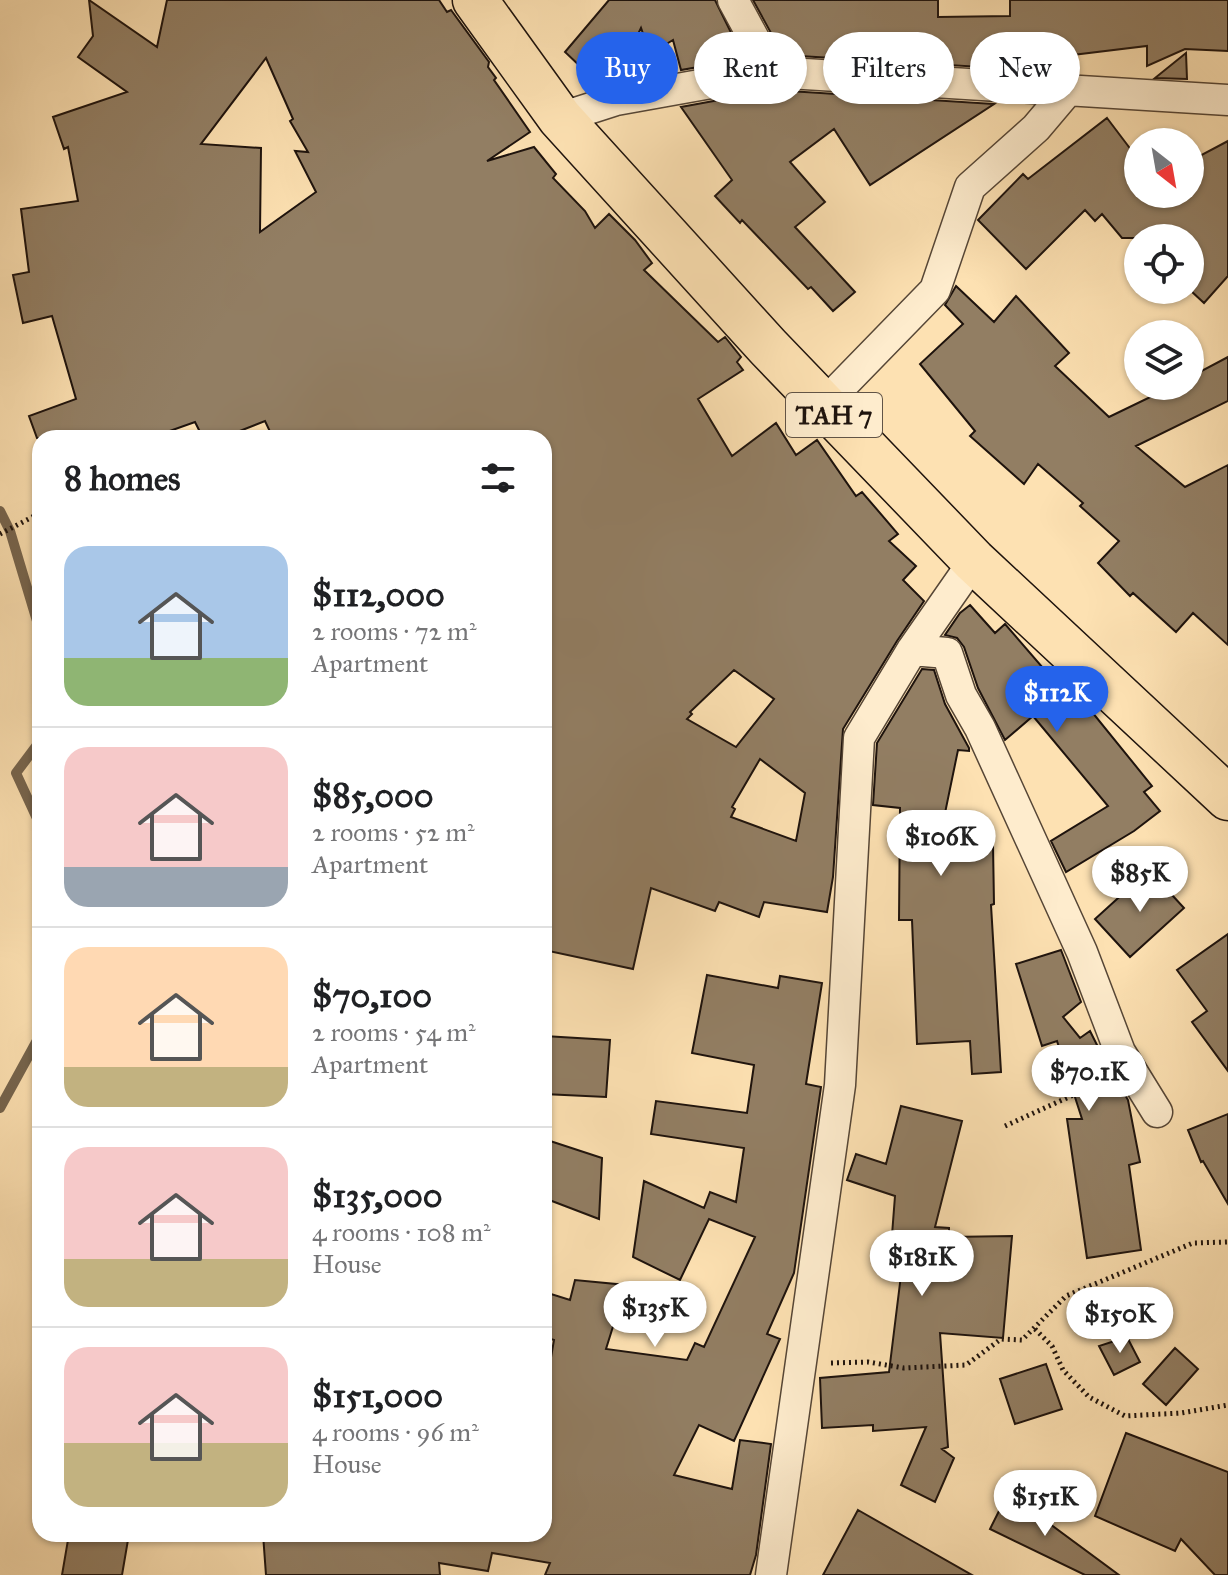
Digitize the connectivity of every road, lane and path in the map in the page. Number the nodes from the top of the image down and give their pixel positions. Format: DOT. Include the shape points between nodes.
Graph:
graph roads {
  1 [pos="475,0"];
  2 [pos="733,0"];
  3 [pos="750,32"];
  4 [pos="807,74"];
  5 [pos="970,83"];
  6 [pos="694,86"];
  7 [pos="1080,90"];
  8 [pos="1228,100"];
  9 [pos="1056,104"];
  10 [pos="560,118"];
  11 [pos="823,405"];
  12 [pos="32,517"];
  13 [pos="0,534"];
  14 [pos="974,561"];
  15 [pos="912,650"];
  16 [pos="1228,798"];
  17 [pos="1131,1069"];
  18 [pos="1157,1112"];
  19 [pos="1005,1126"];
  20 [pos="1228,1242"];
  21 [pos="1035,1329"];
  22 [pos="802,1363"];
  23 [pos="1228,1405"];
  24 [pos="771,1575"];
  1 -- 10 [label="highway, TAH 7"];
  2 -- 3 [label="street"];
  4 -- 5 [label="street"];
  6 -- 10 [label="street" via="616,100"];
  7 -- 8 [label="street"];
  9 -- 11 [label="street" via="970,187 935,290"];
  10 -- 11 [label="highway, TAH 7"];
  11 -- 14 [label="highway, TAH 7"];
  12 -- 13 [label="path"];
  14 -- 15 [label="street"];
  14 -- 16 [label="highway, TAH 7"];
  15 -- 17 [label="street" via="947,653 961,695"];
  15 -- 22 [label="street" via="859,738 840,1085"];
  17 -- 18 [label="street"];
  17 -- 19 [label="path"];
  20 -- 21 [label="path" via="1193,1243 1066,1296"];
  21 -- 22 [label="path" via="1022,1340 1001,1339 966,1365"];
  21 -- 23 [label="path" via="1089,1397 1125,1416"];
  22 -- 24 [label="street"];
}
